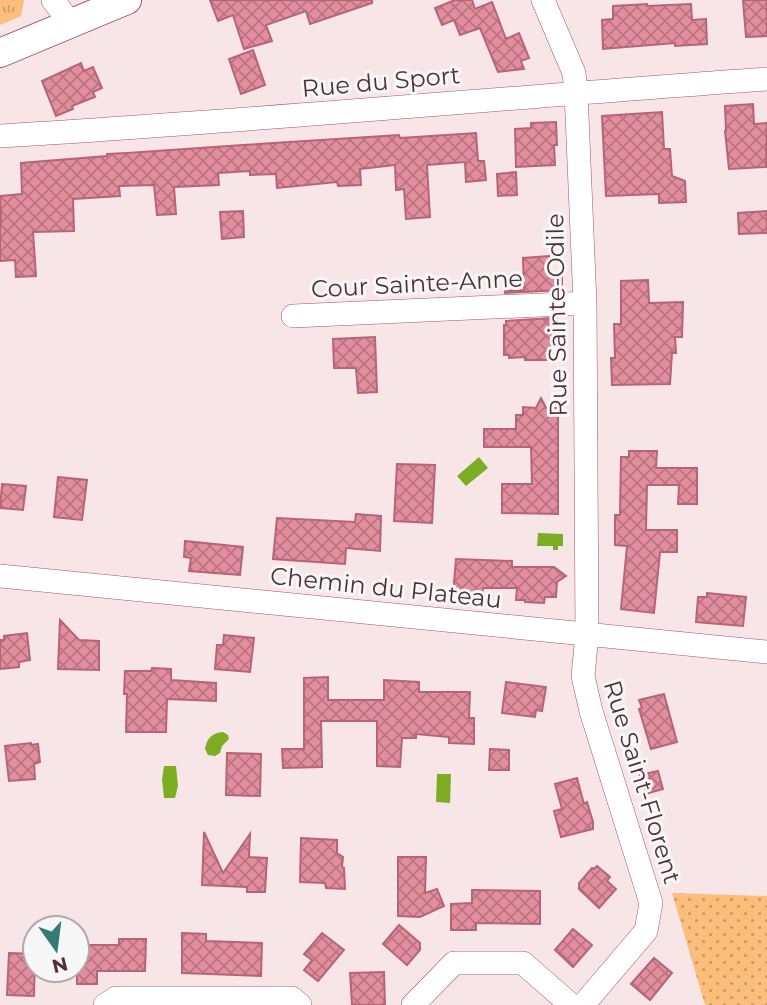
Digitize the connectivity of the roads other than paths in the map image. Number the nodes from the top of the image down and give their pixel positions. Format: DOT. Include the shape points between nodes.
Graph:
graph roads {
  1 [pos="53,0"];
  2 [pos="127,0"];
  3 [pos="543,0"];
  4 [pos="71,24"];
  5 [pos="0,53"];
  6 [pos="767,79"];
  7 [pos="576,92"];
  8 [pos="0,136"];
  9 [pos="585,303"];
  10 [pos="293,316"];
  11 [pos="0,576"];
  12 [pos="587,634"];
  13 [pos="767,652"];
  14 [pos="105,1005"];
  15 [pos="300,1005"];
  16 [pos="413,1005"];
  17 [pos="571,1005"];
  18 [pos="583,1005"];
  1 -- 4 [label="street"];
  2 -- 4 [label="street"];
  3 -- 7 [label="street, Rue Sainte-Odile" via="574,73"];
  4 -- 5 [label="street"];
  6 -- 7 [label="street, Rue du Sport"];
  7 -- 8 [label="street, Rue du Sport"];
  7 -- 9 [label="street, Rue Sainte-Odile"];
  9 -- 10 [label="street, Cour Sainte-Anne"];
  9 -- 12 [label="street, Rue Sainte-Odile"];
  11 -- 12 [label="street, Chemin du Plateau"];
  12 -- 13 [label="street, Chemin du Plateau"];
  12 -- 18 [label="street, Rue Saint-Florent" via="583,676 591,711 650,903 646,931"];
  14 -- 15 [label="street" via="116,998 292,998"];
  16 -- 17 [label="street" via="454,963 523,963"];
}
